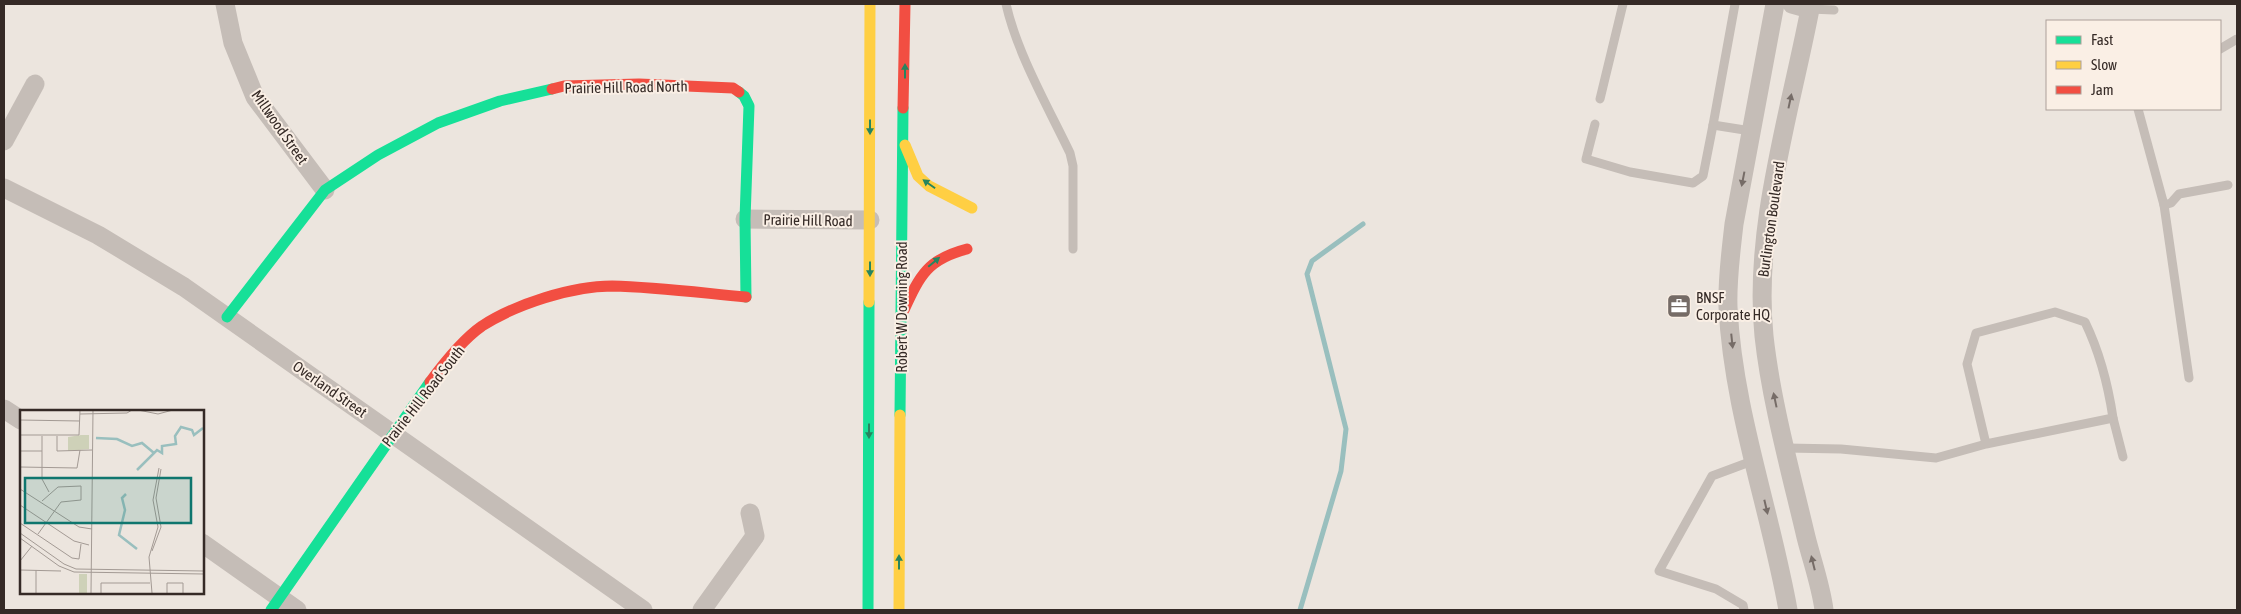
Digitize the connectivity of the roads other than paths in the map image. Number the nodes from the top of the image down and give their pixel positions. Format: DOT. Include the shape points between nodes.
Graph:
graph roads {
  1 [pos="225,4"];
  2 [pos="870,4"];
  3 [pos="905,4"];
  4 [pos="1006,4"];
  5 [pos="1623,4"];
  6 [pos="1735,4"];
  7 [pos="1775,4"];
  8 [pos="1792,4"];
  9 [pos="1811,6"];
  10 [pos="1834,10"];
  11 [pos="2237,38"];
  12 [pos="2221,48"];
  13 [pos="35,84"];
  14 [pos="1600,99"];
  15 [pos="2138,110"];
  16 [pos="1595,124"];
  17 [pos="1713,126"];
  18 [pos="1752,132"];
  19 [pos="1783,135"];
  20 [pos="902,137"];
  21 [pos="4,141"];
  22 [pos="2228,185"];
  23 [pos="4,188"];
  24 [pos="325,190"];
  25 [pos="2164,205"];
  26 [pos="972,208"];
  27 [pos="746,219"];
  28 [pos="870,220"];
  29 [pos="967,249"];
  30 [pos="1073,249"];
  31 [pos="227,317"];
  32 [pos="900,318"];
  33 [pos="2189,378"];
  34 [pos="4,409"];
  35 [pos="2112,418"];
  36 [pos="20,419"];
  37 [pos="393,433"];
  38 [pos="1986,444"];
  39 [pos="1786,448"];
  40 [pos="2122,457"];
  41 [pos="1755,460"];
  42 [pos="750,514"];
  43 [pos="204,545"];
  44 [pos="275,604"];
  45 [pos="297,610"];
  46 [pos="643,610"];
  47 [pos="702,610"];
  48 [pos="868,610"];
  49 [pos="899,610"];
  50 [pos="1744,610"];
  51 [pos="1788,610"];
  52 [pos="1824,610"];
  1 -- 24 [label="street, Millwood Street" via="234,43 255,97"];
  2 -- 28 [label="main road, Robert W Downing Road, one-way"];
  20 -- 3 [label="main road, Robert W Downing Road, one-way"];
  4 -- 30 [label="lane" via="1027,60 1070,153"];
  5 -- 14 [label="lane"];
  6 -- 17 [label="lane"];
  7 -- 18 [label="street"];
  8 -- 9 [label="street"];
  9 -- 10 [label="lane"];
  19 -- 9 [label="street, Burlington Boulevard, one-way"];
  11 -- 12 [label="lane"];
  13 -- 21 [label="street"];
  15 -- 25 [label="lane"];
  16 -- 17 [label="lane" via="1586,159 1630,172 1693,183 1704,176"];
  17 -- 18 [label="lane"];
  18 -- 19 [label="street"];
  18 -- 41 [label="street, one-way" via="1730,257 1728,306 1741,401"];
  39 -- 19 [label="street, Burlington Boulevard, one-way" via="1769,371 1762,319 1767,224"];
  26 -- 20 [label="main road, one-way" via="929,186 918,176"];
  20 -- 32 [label="main road, Robert W Downing Road"];
  22 -- 25 [label="lane" via="2179,194 2171,203"];
  23 -- 31 [label="street, Overland Street" via="119,247"];
  24 -- 27 [label="main road, Prairie Hill Road North" via="378,155 438,123 500,101 564,86 639,84 733,88 744,96 748,106"];
  24 -- 31 [label="main road, Prairie Hill Road North"];
  25 -- 33 [label="lane"];
  27 -- 28 [label="street, Prairie Hill Road"];
  27 -- 37 [label="main road, Prairie Hill Road South" via="746,297 610,286 560,292 514,309 481,327 459,348"];
  28 -- 48 [label="main road, Robert W Downing Road, one-way"];
  32 -- 29 [label="main road, one-way" via="918,278 932,263 945,254"];
  31 -- 37 [label="street, Overland Street"];
  49 -- 32 [label="main road, Robert W Downing Road, one-way"];
  34 -- 36 [label="street"];
  35 -- 38 [label="lane"];
  35 -- 38 [label="lane" via="2109,387 2098,349 2085,322 2055,312 1976,333 1967,364"];
  35 -- 40 [label="lane"];
  37 -- 44 [label="main road, Prairie Hill Road South"];
  37 -- 46 [label="street, Overland Street"];
  38 -- 39 [label="lane" via="1936,458 1841,449"];
  39 -- 41 [label="street"];
  52 -- 39 [label="street, Burlington Boulevard, one-way"];
  41 -- 50 [label="lane" via="1712,476 1659,571 1716,589 1743,605"];
  41 -- 51 [label="street, one-way"];
  42 -- 47 [label="street" via="755,536"];
  43 -- 44 [label="street"];
  44 -- 45 [label="street"];
}
